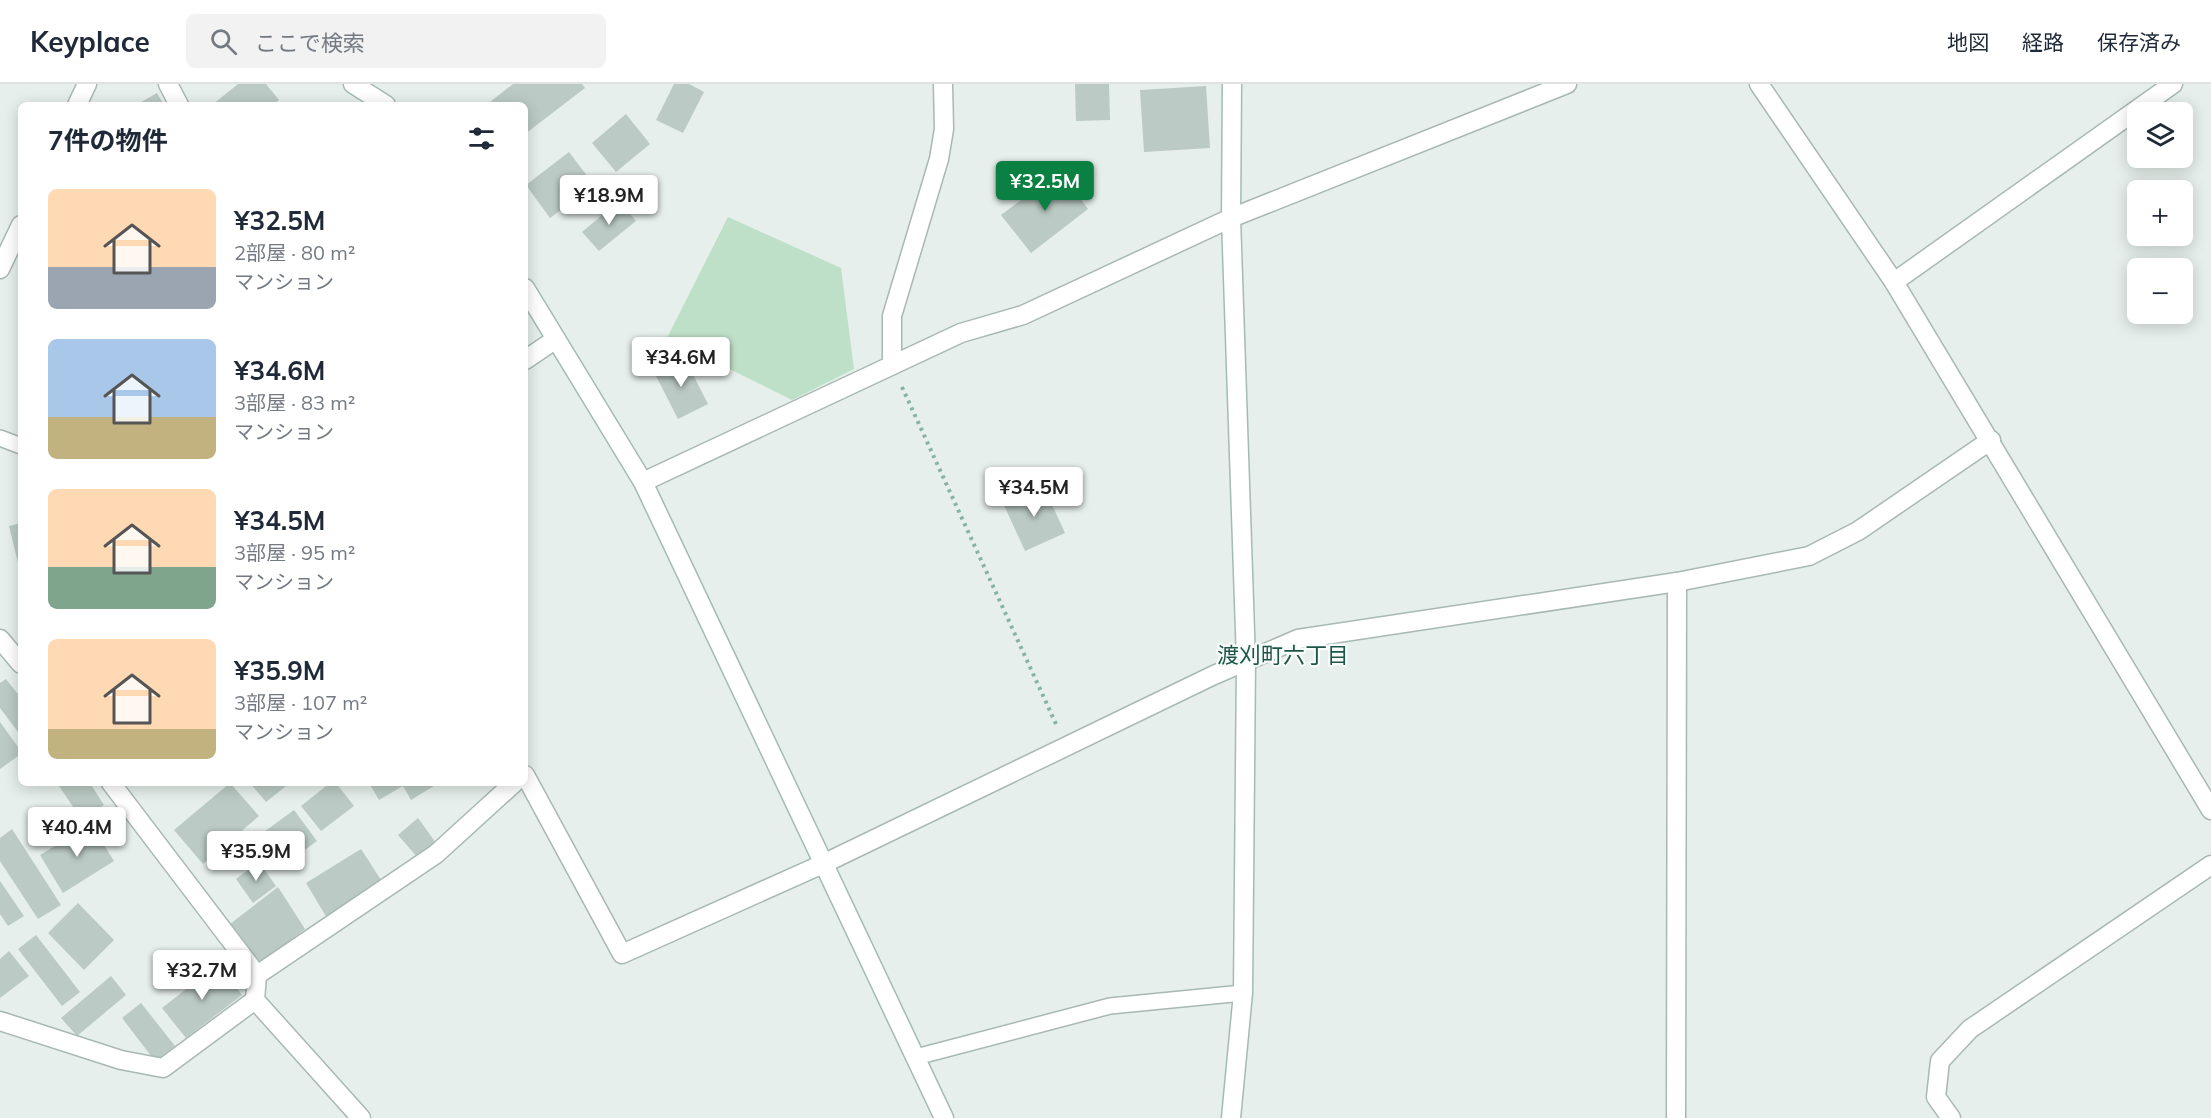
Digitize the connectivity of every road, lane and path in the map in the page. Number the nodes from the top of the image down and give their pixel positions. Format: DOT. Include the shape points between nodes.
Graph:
graph roads {
  1 [pos="87,84"];
  2 [pos="168,84"];
  3 [pos="353,84"];
  4 [pos="943,84"];
  5 [pos="1232,84"];
  6 [pos="1567,84"];
  7 [pos="1759,84"];
  8 [pos="2173,84"];
  9 [pos="78,102"];
  10 [pos="177,102"];
  11 [pos="381,102"];
  12 [pos="1231,218"];
  13 [pos="18,231"];
  14 [pos="0,270"];
  15 [pos="1893,282"];
  16 [pos="528,293"];
  17 [pos="556,339"];
  18 [pos="528,358"];
  19 [pos="892,365"];
  20 [pos="0,438"];
  21 [pos="1991,440"];
  22 [pos="18,445"];
  23 [pos="643,482"];
  24 [pos="1677,582"];
  25 [pos="0,639"];
  26 [pos="18,660"];
  27 [pos="1246,661"];
  28 [pos="1066,746"];
  29 [pos="528,781"];
  30 [pos="113,786"];
  31 [pos="511,786"];
  32 [pos="2211,810"];
  33 [pos="825,863"];
  34 [pos="2211,865"];
  35 [pos="258,975"];
  36 [pos="1243,993"];
  37 [pos="255,999"];
  38 [pos="0,1021"];
  39 [pos="916,1058"];
  40 [pos="361,1118"];
  41 [pos="944,1118"];
  42 [pos="1231,1118"];
  43 [pos="1676,1118"];
  44 [pos="1951,1118"];
  1 -- 9 [label="street"];
  2 -- 10 [label="street"];
  3 -- 11 [label="street"];
  4 -- 19 [label="street" via="944,129 939,159 892,316"];
  5 -- 12 [label="street"];
  6 -- 12 [label="street"];
  7 -- 15 [label="street"];
  8 -- 15 [label="street"];
  12 -- 19 [label="street" via="1023,315 961,333"];
  12 -- 27 [label="street"];
  13 -- 14 [label="street"];
  15 -- 21 [label="street"];
  16 -- 17 [label="street"];
  17 -- 18 [label="street"];
  17 -- 23 [label="street"];
  19 -- 23 [label="street"];
  19 -- 28 [label="path"];
  20 -- 22 [label="lane"];
  21 -- 24 [label="street" via="1858,531 1809,556"];
  21 -- 32 [label="street"];
  23 -- 33 [label="street"];
  24 -- 27 [label="street" via="1298,639"];
  24 -- 43 [label="street"];
  25 -- 26 [label="street"];
  27 -- 28 [label="street"];
  27 -- 36 [label="street"];
  28 -- 33 [label="street"];
  29 -- 33 [label="street" via="622,954"];
  30 -- 35 [label="street"];
  31 -- 35 [label="street" via="436,854"];
  33 -- 39 [label="street"];
  34 -- 44 [label="street" via="1970,1029 1940,1061 1936,1097"];
  35 -- 37 [label="street"];
  36 -- 39 [label="lane" via="1110,1006"];
  36 -- 42 [label="street"];
  37 -- 38 [label="street" via="163,1068 121,1060"];
  37 -- 40 [label="street"];
  39 -- 41 [label="street"];
}
